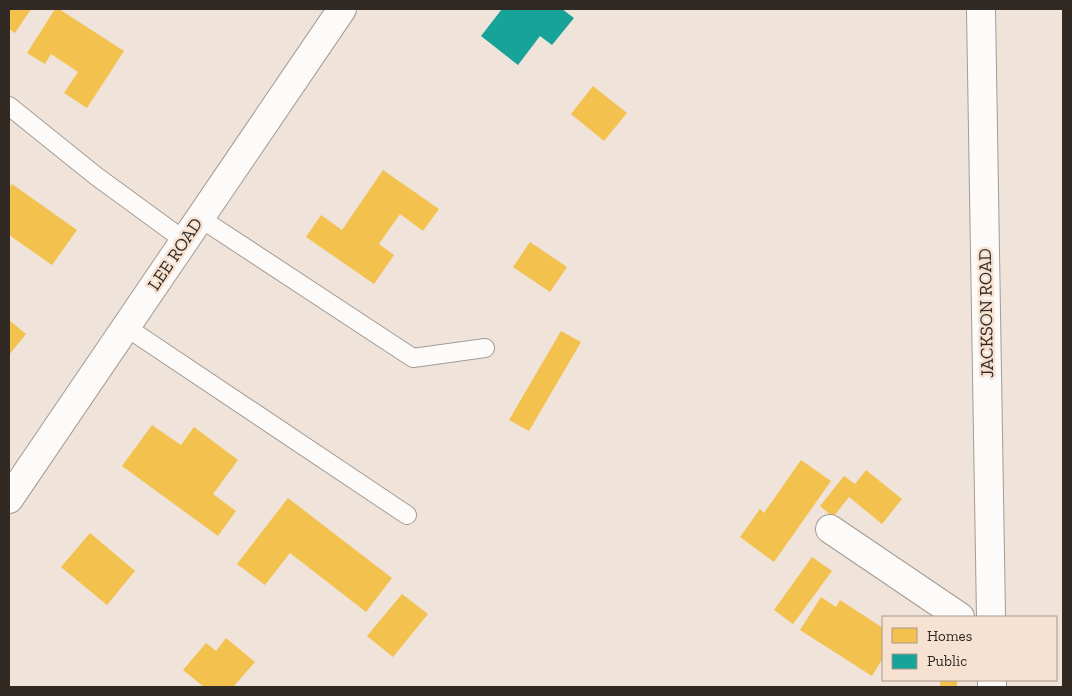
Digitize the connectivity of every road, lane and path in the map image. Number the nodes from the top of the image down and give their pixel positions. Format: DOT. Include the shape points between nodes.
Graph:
graph roads {
  1 [pos="342,9"];
  2 [pos="981,9"];
  3 [pos="9,106"];
  4 [pos="200,218"];
  5 [pos="185,241"];
  6 [pos="126,328"];
  7 [pos="485,348"];
  8 [pos="9,500"];
  9 [pos="407,515"];
  10 [pos="830,529"];
  11 [pos="959,616"];
  12 [pos="991,616"];
  1 -- 4 [label="street, LEE ROAD"];
  2 -- 12 [label="street, JACKSON ROAD"];
  3 -- 5 [label="lane" via="96,176"];
  4 -- 5 [label="street, LEE ROAD"];
  4 -- 7 [label="lane" via="413,358"];
  5 -- 6 [label="street, LEE ROAD"];
  6 -- 8 [label="street, LEE ROAD"];
  6 -- 9 [label="lane"];
  10 -- 11 [label="street"];
}
